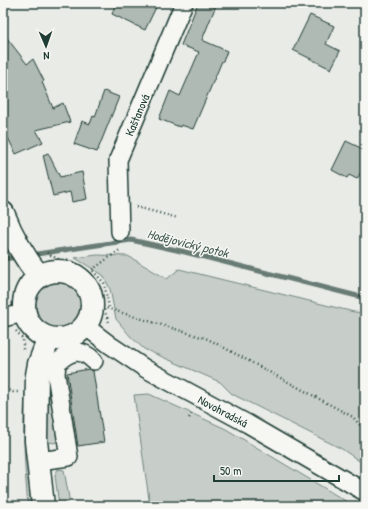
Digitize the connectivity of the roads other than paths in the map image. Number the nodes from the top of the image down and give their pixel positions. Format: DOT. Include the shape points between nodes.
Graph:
graph roads {
  1 [pos="184,3"];
  2 [pos="3,213"];
  3 [pos="121,240"];
  4 [pos="34,269"];
  5 [pos="24,313"];
  6 [pos="3,318"];
  7 [pos="85,326"];
  8 [pos="49,338"];
  9 [pos="94,361"];
  10 [pos="47,375"];
  11 [pos="38,461"];
  12 [pos="365,492"];
  13 [pos="43,506"];
  1 -- 3 [label="street, Kaštanová" via="118,160"];
  2 -- 4 [label="main road" via="15,242"];
  4 -- 5 [label="main road" via="24,299"];
  4 -- 7 [label="main road" via="62,271 76,276 83,282 92,299 90,318"];
  5 -- 6 [label="street"];
  5 -- 8 [label="main road" via="36,331"];
  7 -- 8 [label="main road" via="69,337"];
  7 -- 12 [label="street, Novohradská" via="146,369"];
  8 -- 10 [label="main road" via="40,364"];
  9 -- 10 [label="street" via="88,354 70,353"];
  10 -- 11 [label="main road" via="36,441"];
  10 -- 11 [label="street" via="69,457"];
  11 -- 13 [label="main road"];
}
